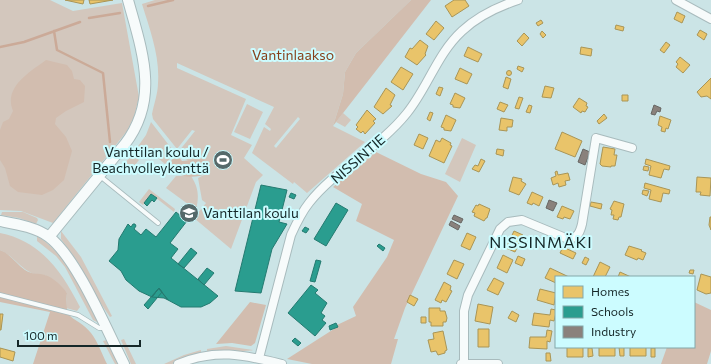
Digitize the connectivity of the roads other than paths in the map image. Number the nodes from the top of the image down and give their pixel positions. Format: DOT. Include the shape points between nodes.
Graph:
graph roads {
  1 [pos="128,0"];
  2 [pos="518,0"];
  3 [pos="676,0"];
  4 [pos="711,19"];
  5 [pos="632,148"];
  6 [pos="100,176"];
  7 [pos="0,221"];
  8 [pos="158,222"];
  9 [pos="49,237"];
  10 [pos="0,295"];
  11 [pos="106,328"];
  12 [pos="259,358"];
  13 [pos="124,364"];
  14 [pos="178,364"];
  15 [pos="282,364"];
  16 [pos="462,364"];
  17 [pos="498,364"];
  1 -- 6 [label="street" via="146,75 145,94 141,115 132,135"];
  2 -- 12 [label="street, NISSINTIE" via="490,11 462,31 448,46 406,114 309,203 291,235"];
  3 -- 4 [label="street"];
  5 -- 16 [label="street" via="596,138 582,224 575,238 562,237 522,220 508,222 500,228 471,288 464,311"];
  6 -- 8 [label="lane"];
  6 -- 9 [label="street"];
  7 -- 9 [label="street" via="37,230"];
  9 -- 11 [label="street" via="75,270"];
  10 -- 11 [label="lane" via="78,315 99,328"];
  11 -- 13 [label="street"];
  12 -- 14 [label="street" via="226,353 186,360"];
  12 -- 15 [label="street"];
  16 -- 17 [label="street"];
}
